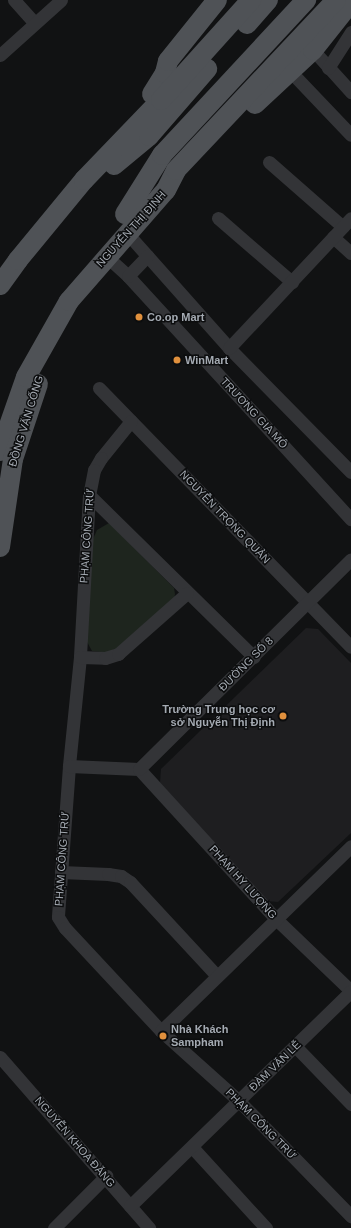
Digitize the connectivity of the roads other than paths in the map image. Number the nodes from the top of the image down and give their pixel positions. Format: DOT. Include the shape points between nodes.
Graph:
graph roads {
  1 [pos="14,0"];
  2 [pos="61,0"];
  3 [pos="217,0"];
  4 [pos="238,0"];
  5 [pos="251,0"];
  6 [pos="268,0"];
  7 [pos="306,0"];
  8 [pos="323,0"];
  9 [pos="336,0"];
  10 [pos="351,2"];
  11 [pos="35,23"];
  12 [pos="351,32"];
  13 [pos="313,50"];
  14 [pos="0,55"];
  15 [pos="328,68"];
  16 [pos="290,71"];
  17 [pos="351,92"];
  18 [pos="156,97"];
  19 [pos="351,135"];
  20 [pos="186,151"];
  21 [pos="268,162"];
  22 [pos="176,170"];
  23 [pos="159,197"];
  24 [pos="51,218"];
  25 [pos="218,218"];
  26 [pos="347,223"];
  27 [pos="123,224"];
  28 [pos="334,237"];
  29 [pos="101,252"];
  30 [pos="351,253"];
  31 [pos="147,256"];
  32 [pos="0,266"];
  33 [pos="128,276"];
  34 [pos="292,282"];
  35 [pos="0,285"];
  36 [pos="38,341"];
  37 [pos="230,348"];
  38 [pos="99,388"];
  39 [pos="0,409"];
  40 [pos="131,421"];
  41 [pos="0,451"];
  42 [pos="350,469"];
  43 [pos="89,495"];
  44 [pos="351,519"];
  45 [pos="0,547"];
  46 [pos="351,558"];
  47 [pos="187,593"];
  48 [pos="308,602"];
  49 [pos="351,647"];
  50 [pos="254,657"];
  51 [pos="80,658"];
  52 [pos="69,766"];
  53 [pos="139,768"];
  54 [pos="351,846"];
  55 [pos="61,872"];
  56 [pos="276,919"];
  57 [pos="217,976"];
  58 [pos="351,991"];
  59 [pos="161,1031"];
  60 [pos="295,1046"];
  61 [pos="0,1057"];
  62 [pos="239,1101"];
  63 [pos="351,1104"];
  64 [pos="192,1147"];
  65 [pos="106,1176"];
  66 [pos="130,1206"];
  67 [pos="351,1216"];
  68 [pos="54,1228"];
  69 [pos="149,1228"];
  70 [pos="266,1228"];
  1 -- 11 [label="street"];
  2 -- 11 [label="street"];
  3 -- 18 [label="main road" via="168,61"];
  4 -- 18 [label="main road"];
  5 -- 18 [label="main road"];
  6 -- 24 [label="main road" via="149,136"];
  7 -- 27 [label="main road, NGUYỄN THỊ ĐỊNH" via="162,155"];
  8 -- 20 [label="main road, NGUYỄN THỊ ĐỊNH"];
  9 -- 22 [label="main road, NGUYỄN THỊ ĐỊNH"];
  10 -- 13 [label="main road"];
  11 -- 14 [label="street"];
  12 -- 15 [label="street"];
  13 -- 15 [label="street"];
  13 -- 16 [label="main road"];
  15 -- 17 [label="street"];
  16 -- 19 [label="street"];
  16 -- 23 [label="main road"];
  18 -- 24 [label="main road"];
  18 -- 32 [label="main road" via="48,203"];
  20 -- 22 [label="main road"];
  20 -- 27 [label="main road, NGUYỄN THỊ ĐỊNH"];
  21 -- 26 [label="street"];
  22 -- 23 [label="main road, NGUYỄN THỊ ĐỊNH"];
  23 -- 27 [label="main road"];
  24 -- 35 [label="main road"];
  25 -- 34 [label="street"];
  26 -- 28 [label="street"];
  27 -- 29 [label="main road, NGUYỄN THỊ ĐỊNH"];
  27 -- 31 [label="street"];
  28 -- 30 [label="street"];
  28 -- 34 [label="street"];
  29 -- 33 [label="street, TRƯƠNG GIA MÔ"];
  29 -- 36 [label="main road, NGUYỄN THỊ ĐỊNH" via="57,299"];
  31 -- 33 [label="street"];
  31 -- 37 [label="street"];
  33 -- 44 [label="street, TRƯƠNG GIA MÔ"];
  34 -- 37 [label="street"];
  36 -- 39 [label="main road, NGUYỄN THỊ ĐỊNH" via="14,373"];
  36 -- 41 [label="main road, NGUYỄN THỊ ĐỊNH"];
  36 -- 45 [label="main road, ĐỒNG VĂN CỐNG" via="45,355 41,375 13,459"];
  37 -- 42 [label="street"];
  38 -- 40 [label="street, NGUYỄN TRỌNG QUẢN"];
  40 -- 43 [label="street, PHẠM CÔNG TRỨ" via="94,470"];
  40 -- 48 [label="street, NGUYỄN TRỌNG QUẢN"];
  43 -- 47 [label="street"];
  43 -- 51 [label="street, PHẠM CÔNG TRỨ"];
  46 -- 48 [label="street, ĐƯỜNG SỐ 8"];
  47 -- 50 [label="street"];
  47 -- 51 [label="street" via="118,654 105,658"];
  48 -- 49 [label="street, NGUYỄN TRỌNG QUẢN"];
  48 -- 50 [label="street, ĐƯỜNG SỐ 8"];
  50 -- 53 [label="street, ĐƯỜNG SỐ 8"];
  51 -- 52 [label="street, PHẠM CÔNG TRỨ"];
  52 -- 53 [label="street"];
  52 -- 55 [label="street, PHẠM CÔNG TRỨ"];
  53 -- 56 [label="street, PHẠM HY LƯỢNG"];
  54 -- 56 [label="street"];
  55 -- 57 [label="street" via="121,876 130,882"];
  55 -- 59 [label="street, PHẠM CÔNG TRỨ" via="58,916 65,928"];
  56 -- 57 [label="street"];
  56 -- 58 [label="street, PHẠM HY LƯỢNG"];
  57 -- 59 [label="street"];
  58 -- 60 [label="street, ĐÀM VĂN LỄ"];
  59 -- 62 [label="street, PHẠM CÔNG TRỨ"];
  60 -- 62 [label="street, ĐÀM VĂN LỄ"];
  60 -- 63 [label="street"];
  61 -- 65 [label="street, NGUYỄN KHOA ĐĂNG"];
  62 -- 64 [label="street, ĐÀM VĂN LỄ"];
  62 -- 67 [label="street, PHẠM CÔNG TRỨ"];
  64 -- 66 [label="street, ĐÀM VĂN LỄ"];
  64 -- 70 [label="street"];
  65 -- 66 [label="street, NGUYỄN KHOA ĐĂNG"];
  65 -- 68 [label="street"];
  66 -- 69 [label="street, NGUYỄN KHOA ĐĂNG"];
}
